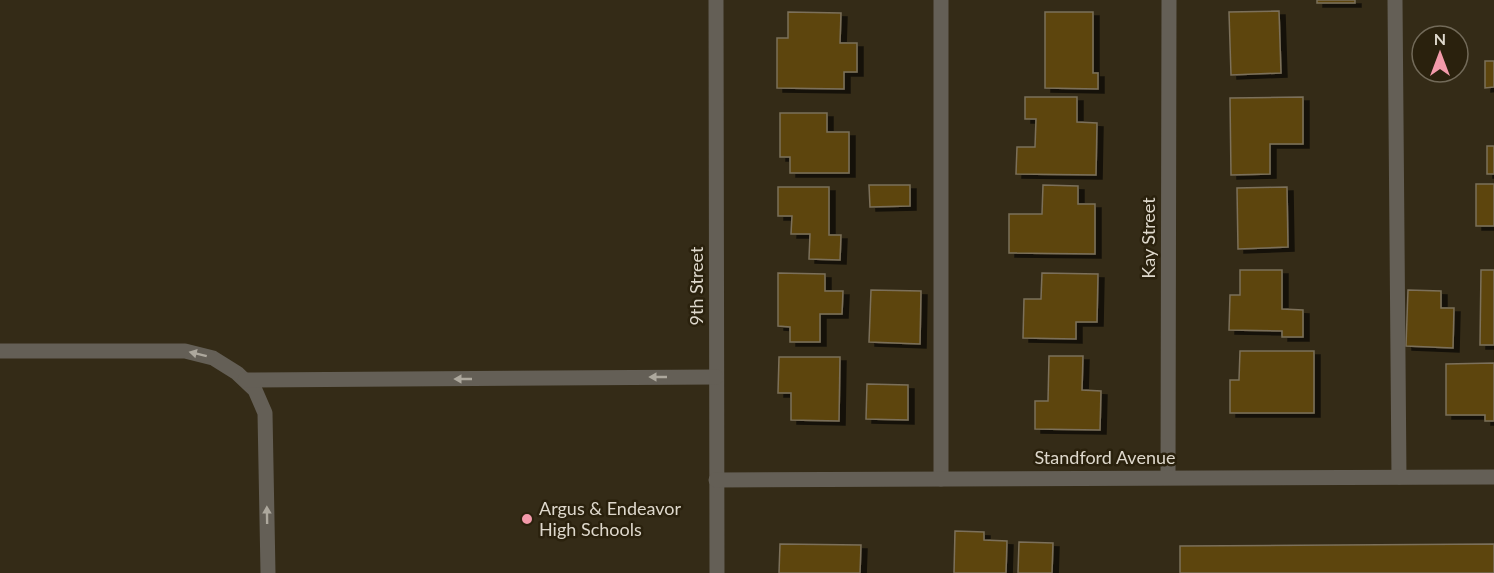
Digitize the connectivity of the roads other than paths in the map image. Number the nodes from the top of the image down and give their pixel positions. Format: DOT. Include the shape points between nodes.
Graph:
graph roads {
  1 [pos="716,0"];
  2 [pos="941,0"];
  3 [pos="1169,0"];
  4 [pos="1395,0"];
  5 [pos="0,351"];
  6 [pos="716,377"];
  7 [pos="245,380"];
  8 [pos="1168,477"];
  9 [pos="1400,477"];
  10 [pos="1494,477"];
  11 [pos="941,478"];
  12 [pos="716,480"];
  13 [pos="268,573"];
  14 [pos="717,573"];
  1 -- 6 [label="street, 9th Street"];
  2 -- 11 [label="street"];
  3 -- 8 [label="street, Kay Street"];
  4 -- 9 [label="street"];
  7 -- 5 [label="street, one-way" via="213,358 185,351"];
  6 -- 7 [label="street, one-way"];
  6 -- 12 [label="street, 9th Street"];
  13 -- 7 [label="street, one-way" via="265,413 255,390"];
  8 -- 9 [label="street, Standford Avenue"];
  8 -- 11 [label="street, Standford Avenue"];
  9 -- 10 [label="street, Standford Avenue"];
  11 -- 12 [label="street, Standford Avenue"];
  12 -- 14 [label="street, 9th Street"];
}
